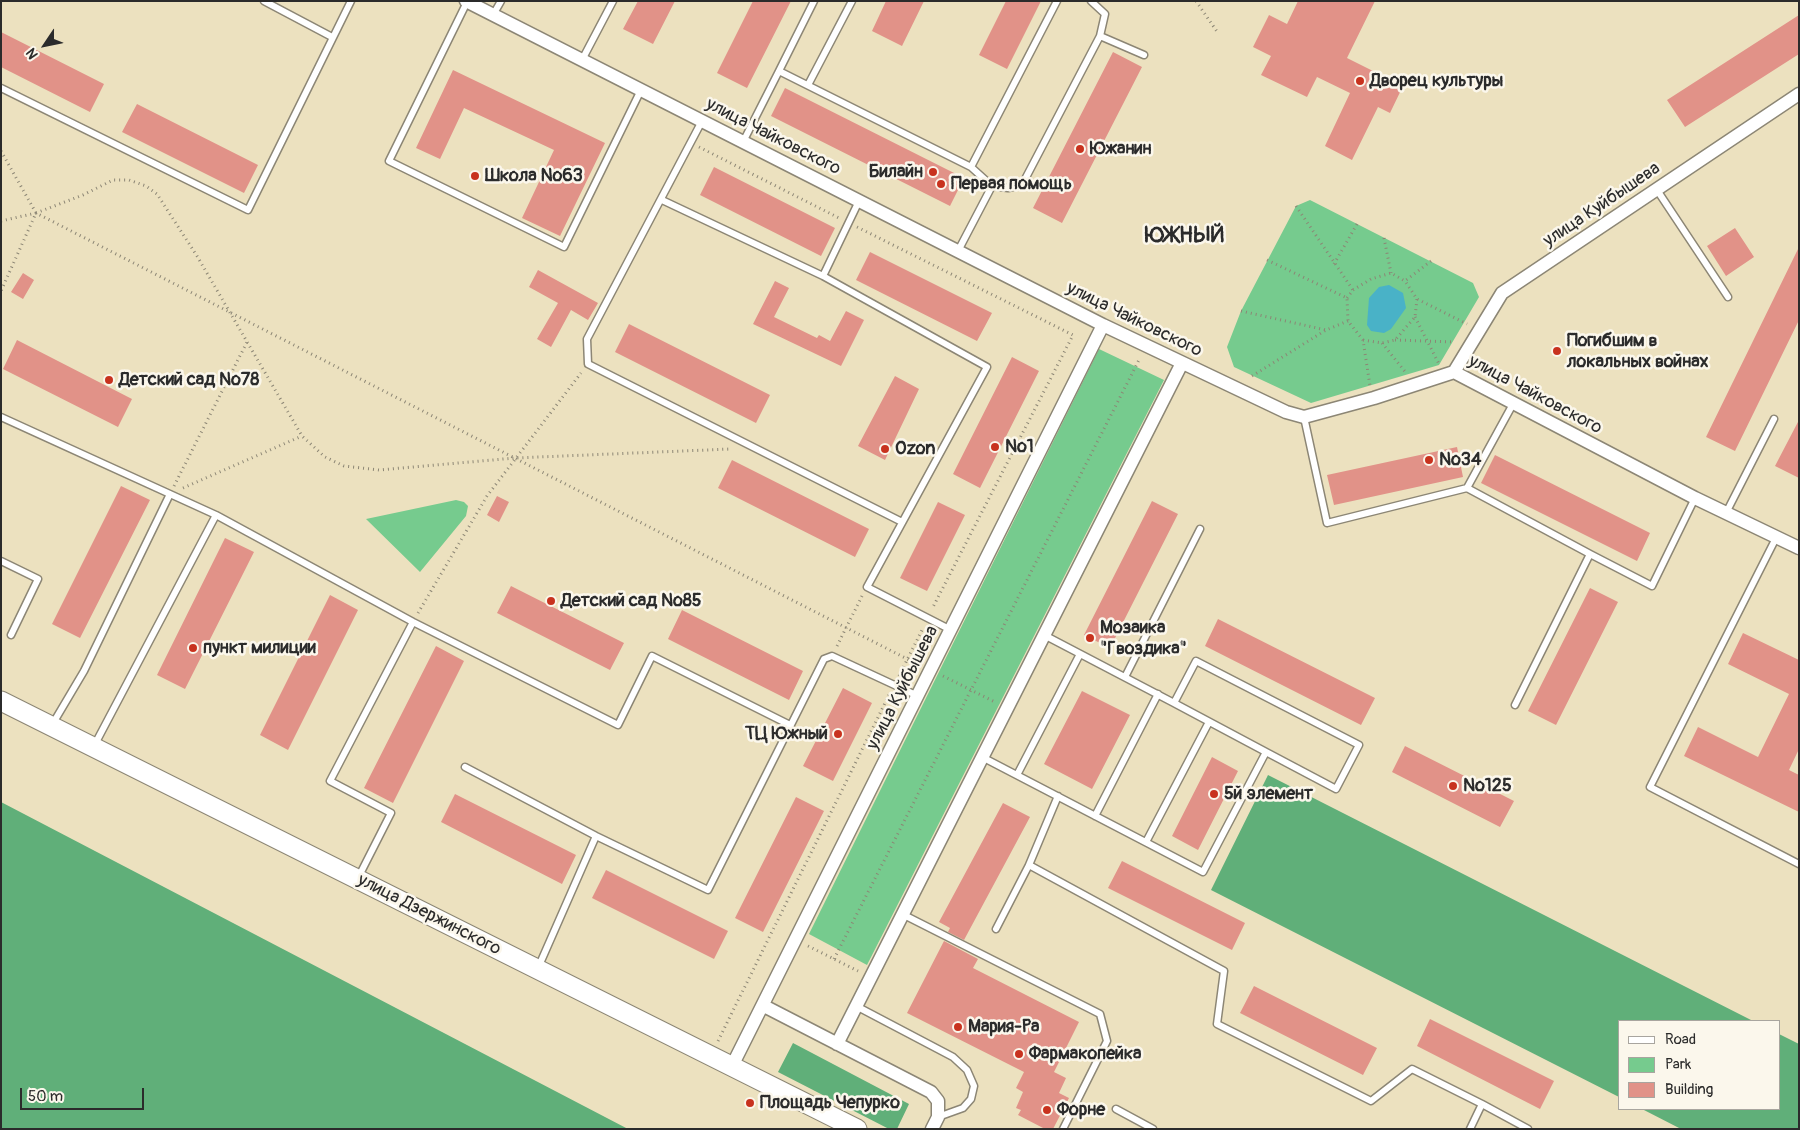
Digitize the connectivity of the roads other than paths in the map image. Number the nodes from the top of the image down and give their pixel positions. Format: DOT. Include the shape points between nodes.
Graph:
graph roads {
  1 [pos="264,1"];
  2 [pos="351,1"];
  3 [pos="501,1"];
  4 [pos="613,1"];
  5 [pos="814,1"];
  6 [pos="852,1"];
  7 [pos="1056,1"];
  8 [pos="1092,1"];
  9 [pos="467,2"];
  10 [pos="493,15"];
  11 [pos="1100,36"];
  12 [pos="332,37"];
  13 [pos="1144,55"];
  14 [pos="582,60"];
  15 [pos="779,71"];
  16 [pos="808,85"];
  17 [pos="1,88"];
  18 [pos="641,90"];
  19 [pos="1799,94"];
  20 [pos="702,121"];
  21 [pos="743,142"];
  22 [pos="971,167"];
  23 [pos="992,186"];
  24 [pos="1657,190"];
  25 [pos="662,200"];
  26 [pos="859,201"];
  27 [pos="958,251"];
  28 [pos="823,276"];
  29 [pos="1728,297"];
  30 [pos="1103,325"];
  31 [pos="1182,363"];
  32 [pos="1454,372"];
  33 [pos="1513,404"];
  34 [pos="1,417"];
  35 [pos="1304,417"];
  36 [pos="1774,418"];
  37 [pos="1467,488"];
  38 [pos="170,494"];
  39 [pos="1696,498"];
  40 [pos="1726,513"];
  41 [pos="216,515"];
  42 [pos="902,522"];
  43 [pos="1200,529"];
  44 [pos="1776,538"];
  45 [pos="1799,548"];
  46 [pos="1590,554"];
  47 [pos="1,561"];
  48 [pos="413,622"];
  49 [pos="951,630"];
  50 [pos="11,635"];
  51 [pos="1044,635"];
  52 [pos="1080,654"];
  53 [pos="1125,677"];
  54 [pos="1158,694"];
  55 [pos="918,696"];
  56 [pos="1,701"];
  57 [pos="1174,703"];
  58 [pos="1515,705"];
  59 [pos="1209,722"];
  60 [pos="790,725"];
  61 [pos="51,726"];
  62 [pos="93,747"];
  63 [pos="1266,752"];
  64 [pos="982,757"];
  65 [pos="465,767"];
  66 [pos="1017,775"];
  67 [pos="1058,796"];
  68 [pos="1095,816"];
  69 [pos="596,836"];
  70 [pos="1146,842"];
  71 [pos="1799,864"];
  72 [pos="1029,865"];
  73 [pos="357,879"];
  74 [pos="902,914"];
  75 [pos="996,929"];
  76 [pos="537,969"];
  77 [pos="764,1006"];
  78 [pos="856,1006"];
  79 [pos="837,1044"];
  80 [pos="732,1066"];
  81 [pos="1482,1104"];
  82 [pos="1116,1109"];
  83 [pos="938,1117"];
  84 [pos="856,1129"];
  85 [pos="932,1129"];
  86 [pos="1064,1129"];
  87 [pos="1153,1129"];
  88 [pos="1470,1129"];
  89 [pos="1528,1129"];
  1 -- 12 [label="lane"];
  2 -- 12 [label="lane"];
  3 -- 10 [label="lane"];
  4 -- 14 [label="lane"];
  5 -- 15 [label="lane"];
  6 -- 16 [label="lane"];
  7 -- 22 [label="lane"];
  8 -- 11 [label="lane" via="1105,14"];
  9 -- 10 [label="street, улица Чайковского"];
  9 -- 18 [label="lane" via="389,161 564,247"];
  10 -- 14 [label="street, улица Чайковского"];
  11 -- 13 [label="lane"];
  11 -- 23 [label="lane" via="1022,184 1008,188"];
  12 -- 17 [label="lane" via="248,210"];
  14 -- 18 [label="street, улица Чайковского"];
  15 -- 16 [label="lane"];
  15 -- 21 [label="lane"];
  16 -- 22 [label="lane"];
  18 -- 20 [label="street, улица Чайковского"];
  19 -- 24 [label="street, улица Куйбышева"];
  20 -- 21 [label="street, улица Чайковского"];
  20 -- 25 [label="lane"];
  21 -- 26 [label="street, улица Чайковского"];
  22 -- 23 [label="lane"];
  23 -- 27 [label="lane"];
  24 -- 29 [label="lane"];
  24 -- 32 [label="street, улица Куйбышева" via="1502,292"];
  25 -- 28 [label="lane"];
  25 -- 42 [label="lane" via="587,339 588,364"];
  26 -- 27 [label="street, улица Чайковского"];
  26 -- 28 [label="lane"];
  27 -- 30 [label="street, улица Чайковского"];
  28 -- 42 [label="lane" via="987,367"];
  30 -- 31 [label="street, улица Чайковского"];
  30 -- 49 [label="street, улица Куйбышева"];
  31 -- 35 [label="street, улица Чайковского" via="1286,412"];
  31 -- 51 [label="street"];
  32 -- 33 [label="street, улица Чайковского"];
  32 -- 35 [label="street, улица Чайковского"];
  33 -- 37 [label="lane"];
  33 -- 39 [label="street, улица Чайковского"];
  34 -- 38 [label="lane"];
  35 -- 37 [label="lane" via="1327,523"];
  36 -- 40 [label="lane"];
  37 -- 46 [label="lane"];
  38 -- 41 [label="lane"];
  38 -- 61 [label="lane" via="84,671"];
  39 -- 40 [label="street, улица Чайковского"];
  39 -- 46 [label="lane" via="1652,586"];
  40 -- 44 [label="street, улица Чайковского"];
  41 -- 48 [label="lane"];
  41 -- 62 [label="lane"];
  42 -- 49 [label="lane" via="866,586"];
  43 -- 53 [label="lane"];
  44 -- 45 [label="street, улица Чайковского"];
  44 -- 71 [label="lane" via="1650,787"];
  46 -- 58 [label="lane"];
  47 -- 50 [label="lane" via="38,579"];
  48 -- 60 [label="lane" via="618,725 652,656"];
  48 -- 73 [label="lane" via="330,781 391,813"];
  49 -- 55 [label="street, улица Куйбышева"];
  51 -- 52 [label="lane"];
  51 -- 64 [label="street"];
  52 -- 53 [label="lane"];
  52 -- 66 [label="lane"];
  53 -- 54 [label="lane"];
  54 -- 57 [label="lane"];
  54 -- 68 [label="lane"];
  55 -- 60 [label="lane" via="832,656 824,659"];
  55 -- 77 [label="street, улица Куйбышева"];
  56 -- 61 [label="main road, улица Дзержинского"];
  57 -- 59 [label="lane"];
  57 -- 63 [label="lane" via="1196,661 1359,746 1336,789"];
  59 -- 63 [label="lane"];
  59 -- 70 [label="lane"];
  60 -- 69 [label="lane" via="708,890"];
  61 -- 62 [label="main road, улица Дзержинского"];
  62 -- 73 [label="main road, улица Дзержинского"];
  63 -- 70 [label="lane" via="1203,872"];
  64 -- 66 [label="lane"];
  64 -- 74 [label="street"];
  65 -- 69 [label="lane"];
  66 -- 67 [label="lane"];
  67 -- 68 [label="lane"];
  67 -- 72 [label="lane"];
  68 -- 70 [label="lane"];
  69 -- 76 [label="lane"];
  72 -- 75 [label="lane"];
  72 -- 81 [label="lane" via="1224,971 1217,1024 1371,1101 1412,1068"];
  73 -- 76 [label="main road, улица Дзержинского"];
  74 -- 78 [label="street"];
  74 -- 86 [label="lane" via="1100,1014 1107,1041"];
  76 -- 80 [label="main road, улица Дзержинского"];
  77 -- 79 [label="street"];
  77 -- 80 [label="street, улица Куйбышева"];
  78 -- 79 [label="street"];
  78 -- 83 [label="lane" via="953,1057 967,1070 974,1086 971,1098 963,1108"];
  79 -- 83 [label="street" via="932,1092 938,1101"];
  80 -- 84 [label="main road, улица Дзержинского"];
  81 -- 88 [label="lane"];
  81 -- 89 [label="lane"];
  82 -- 87 [label="lane"];
  83 -- 85 [label="street"];
}
